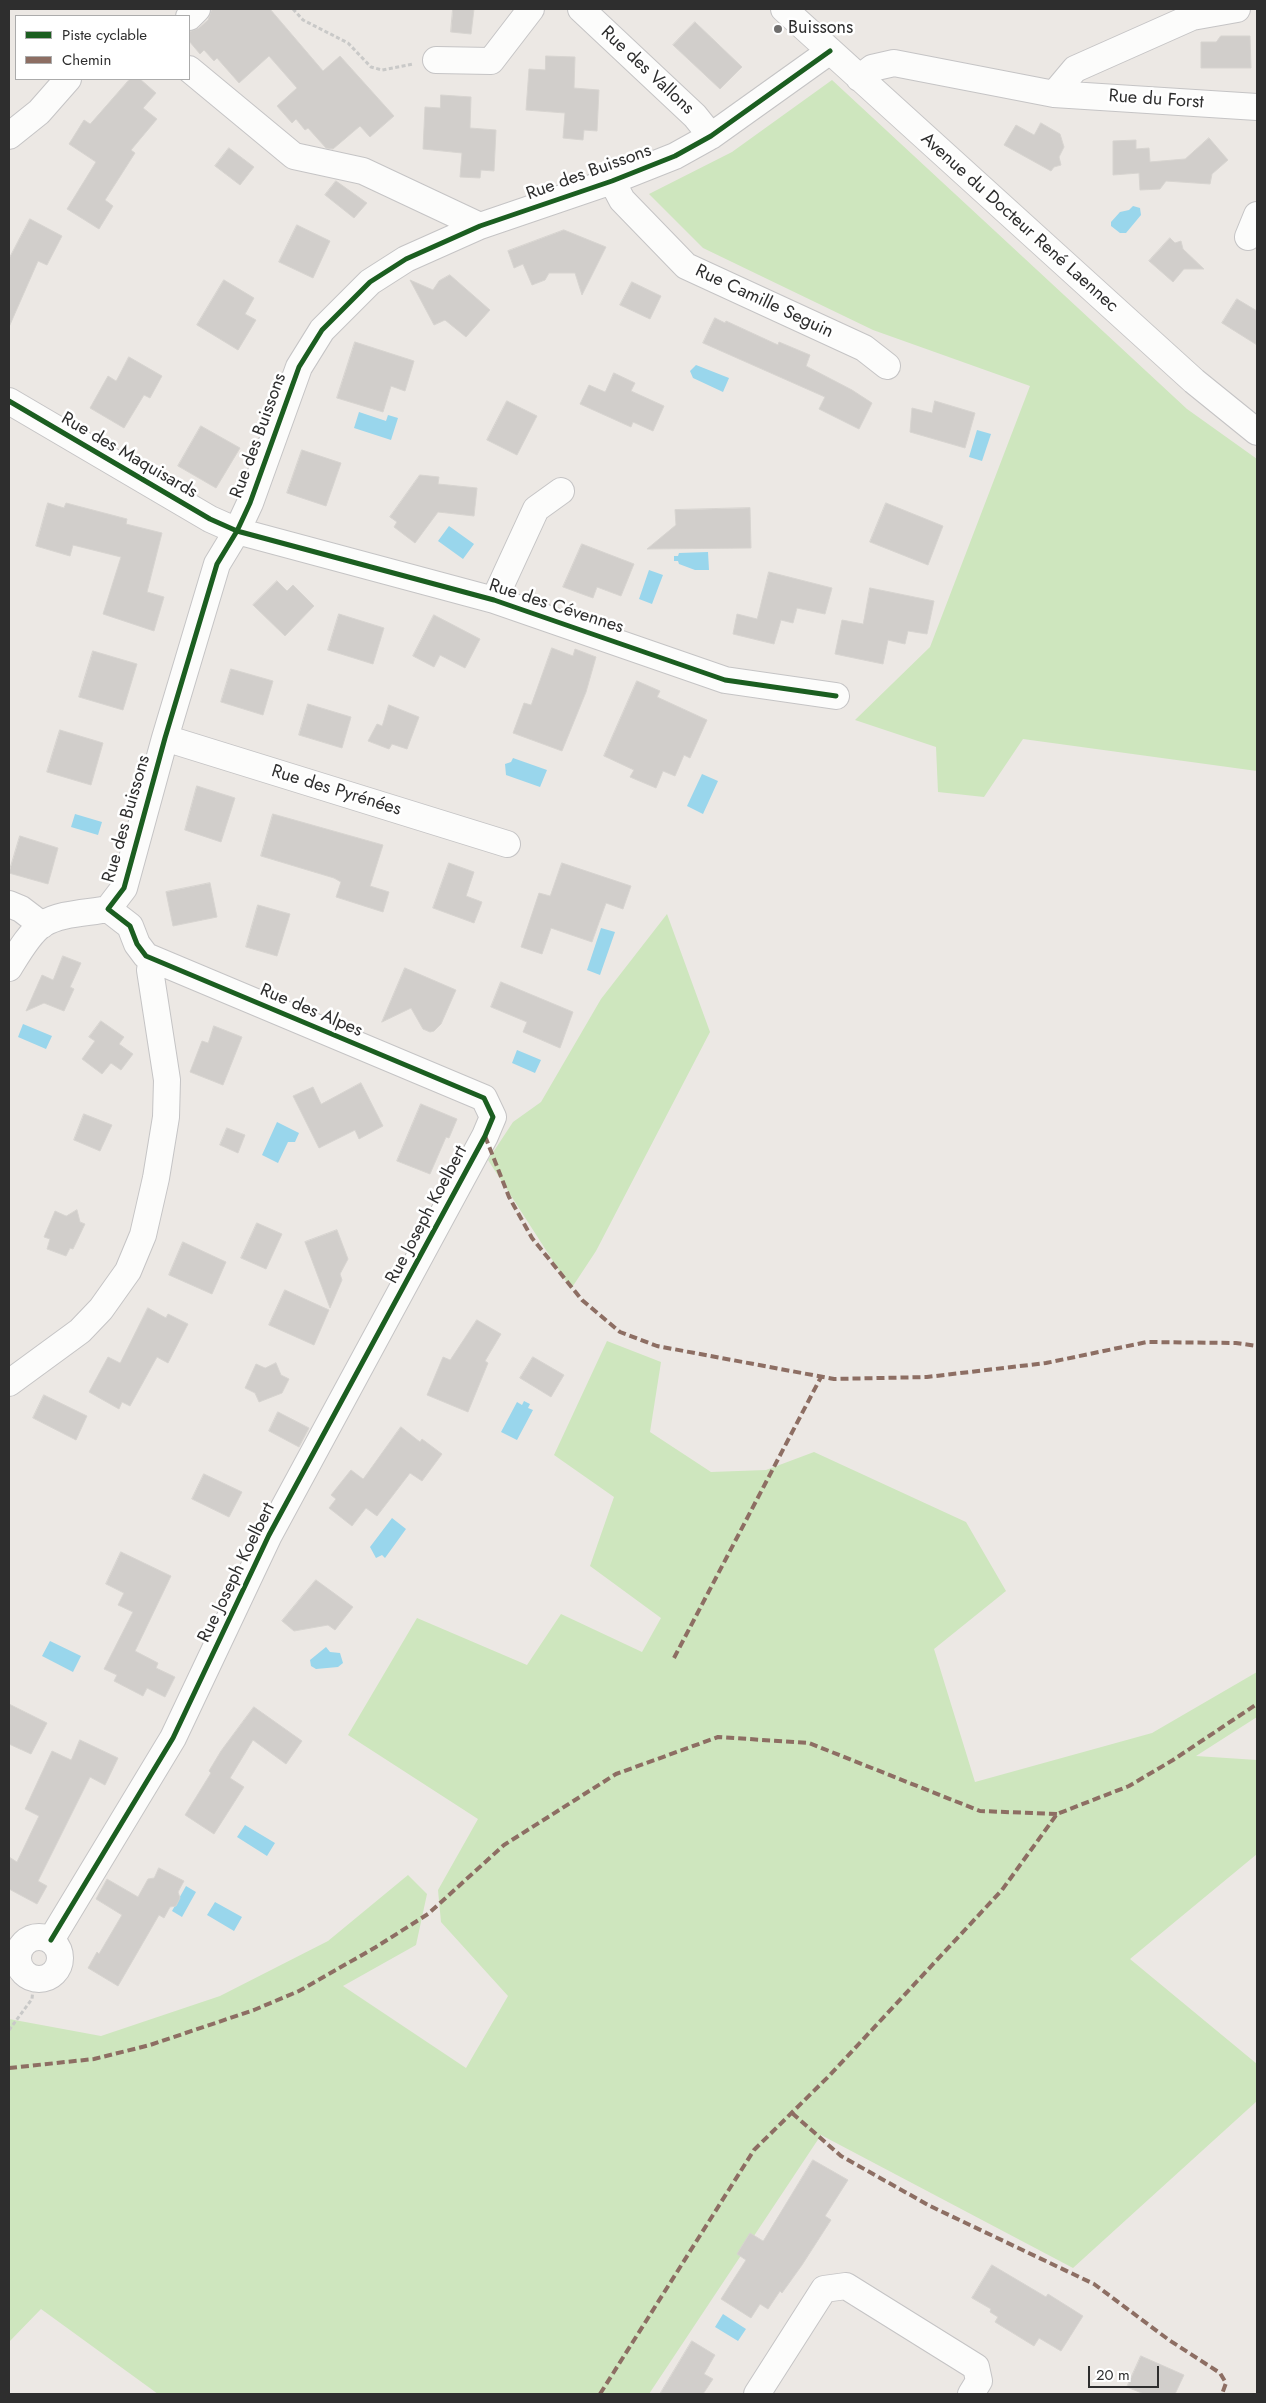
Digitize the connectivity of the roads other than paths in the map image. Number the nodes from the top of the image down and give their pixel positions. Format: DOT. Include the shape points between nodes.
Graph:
graph roads {
  1 [pos="531,9"];
  2 [pos="581,9"];
  3 [pos="784,9"];
  4 [pos="1237,9"];
  5 [pos="830,51"];
  6 [pos="436,60"];
  7 [pos="190,70"];
  8 [pos="859,78"];
  9 [pos="67,80"];
  10 [pos="1054,94"];
  11 [pos="1257,107"];
  12 [pos="9,136"];
  13 [pos="711,136"];
  14 [pos="612,181"];
  15 [pos="480,226"];
  16 [pos="887,366"];
  17 [pos="9,401"];
  18 [pos="1257,432"];
  19 [pos="560,491"];
  20 [pos="237,532"];
  21 [pos="494,600"];
  22 [pos="836,696"];
  23 [pos="165,738"];
  24 [pos="507,844"];
  25 [pos="9,904"];
  26 [pos="108,909"];
  27 [pos="42,925"];
  28 [pos="152,959"];
  29 [pos="9,968"];
  30 [pos="485,1136"];
  31 [pos="9,1383"];
  32 [pos="34,1979"];
  33 [pos="758,2394"];
  34 [pos="971,2394"];
  1 -- 6 [label="street" via="491,61"];
  2 -- 13 [label="street, Rue des Vallons" via="695,116"];
  3 -- 5 [label="street, Avenue du Docteur René Laennec"];
  4 -- 10 [label="street" via="1192,18 1075,69"];
  5 -- 8 [label="street, Avenue du Docteur René Laennec"];
  5 -- 13 [label="street, Rue des Buissons"];
  7 -- 15 [label="street" via="294,156 363,171"];
  8 -- 10 [label="street, Rue du Forst" via="872,68 894,63"];
  8 -- 18 [label="street, Avenue du Docteur René Laennec" via="1194,381"];
  9 -- 12 [label="street" via="39,112"];
  10 -- 11 [label="street, Rue du Forst"];
  13 -- 14 [label="street, Rue des Buissons" via="674,156"];
  14 -- 15 [label="street, Rue des Buissons"];
  14 -- 16 [label="street, Rue Camille Seguin" via="622,200 686,266 864,348"];
  15 -- 20 [label="street, Rue des Buissons" via="406,259 370,282 322,330 299,366"];
  17 -- 20 [label="street, Rue des Maquisards"];
  19 -- 21 [label="street, Rue des Cévennes" via="536,509"];
  20 -- 21 [label="street, Rue des Cévennes"];
  20 -- 23 [label="street, Rue des Buissons" via="217,564"];
  21 -- 22 [label="street, Rue des Cévennes" via="725,680"];
  23 -- 24 [label="street, Rue des Pyrénées"];
  23 -- 26 [label="street, Rue des Buissons" via="124,888"];
  25 -- 27 [label="street" via="21,908"];
  26 -- 27 [label="street"];
  26 -- 28 [label="street, Rue des Alpes" via="130,926 142,951"];
  27 -- 29 [label="street"];
  28 -- 30 [label="street, Rue des Alpes" via="484,1098 493,1117"];
  28 -- 31 [label="street" via="150,970 167,1080 166,1108 156,1178 142,1235 128,1271 101,1309 80,1331"];
  30 -- 32 [label="street, Rue Joseph Koelbert" via="269,1535 173,1738 51,1940 59,1950 60,1963 47,1978"];
  33 -- 34 [label="street" via="824,2289 846,2286 976,2367 979,2381"];
}
